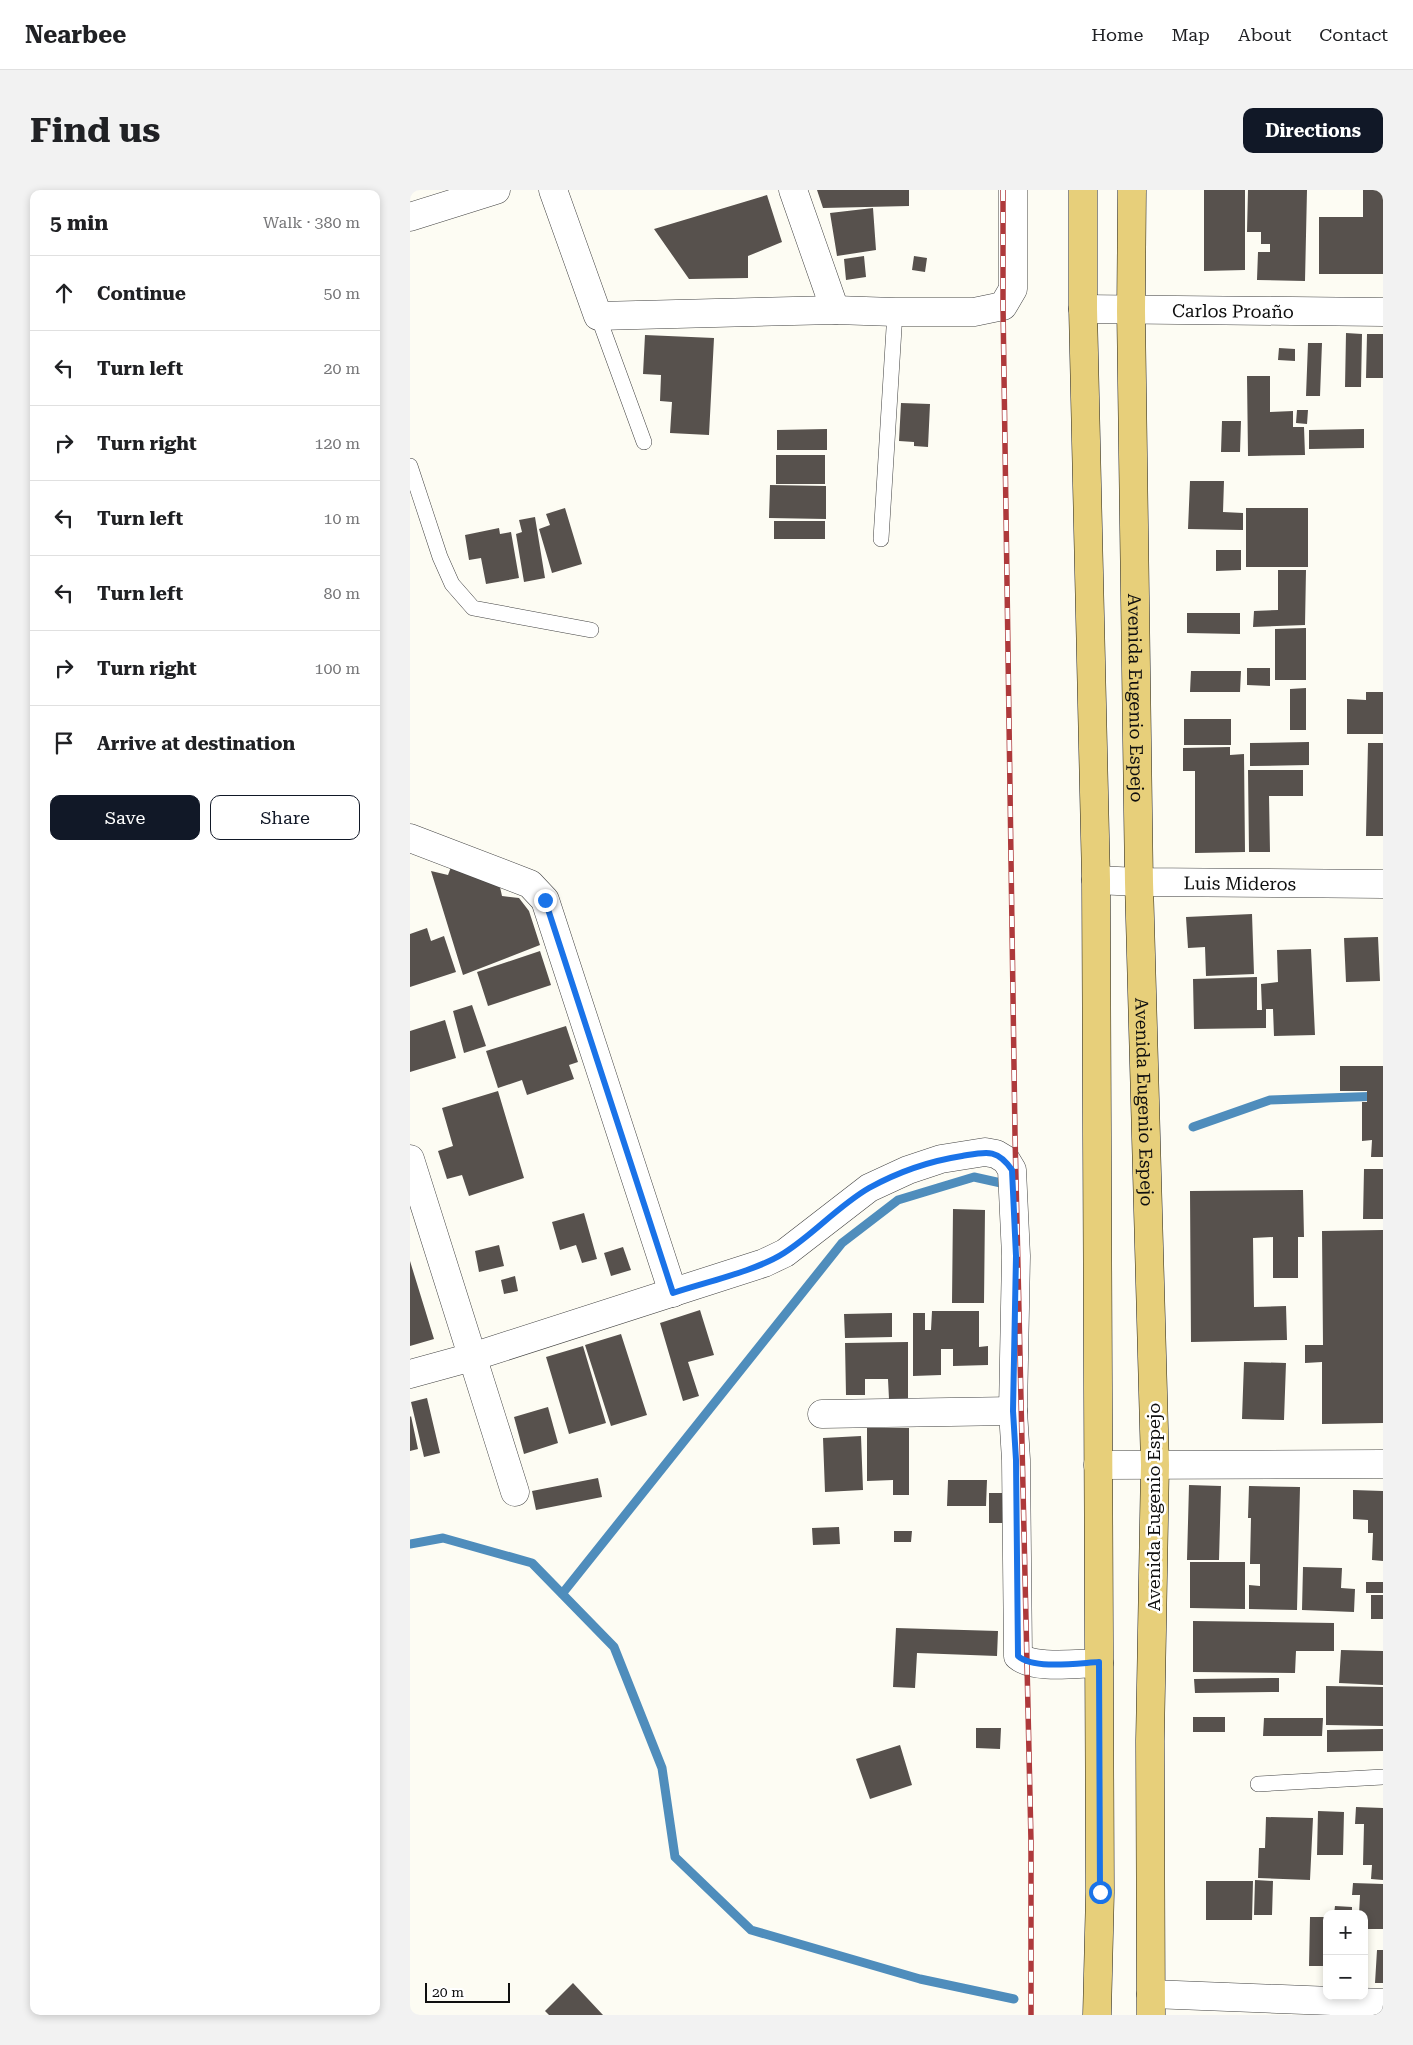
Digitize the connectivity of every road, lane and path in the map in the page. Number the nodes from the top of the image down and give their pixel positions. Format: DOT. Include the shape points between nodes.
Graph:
graph roads {
  1 [pos="496,190"];
  2 [pos="553,190"];
  3 [pos="793,190"];
  4 [pos="1013,190"];
  5 [pos="1083,190"];
  6 [pos="1132,190"];
  7 [pos="410,217"];
  8 [pos="1083,309"];
  9 [pos="835,310"];
  10 [pos="1131,311"];
  11 [pos="894,312"];
  12 [pos="1383,312"];
  13 [pos="598,316"];
  14 [pos="644,442"];
  15 [pos="410,466"];
  16 [pos="881,539"];
  17 [pos="591,630"];
  18 [pos="410,838"];
  19 [pos="1096,880"];
  20 [pos="1139,882"];
  21 [pos="1383,884"];
  22 [pos="410,1159"];
  23 [pos="673,1293"];
  24 [pos="472,1357"];
  25 [pos="410,1374"];
  26 [pos="1013,1411"];
  27 [pos="822,1414"];
  28 [pos="1383,1464"];
  29 [pos="1098,1465"];
  30 [pos="1155,1465"];
  31 [pos="515,1492"];
  32 [pos="1099,1662"];
  33 [pos="1383,1777"];
  34 [pos="1258,1784"];
  35 [pos="1383,2003"];
  36 [pos="1151,2004"];
  37 [pos="1097,2015"];
  1 -- 7 [label="street"];
  2 -- 13 [label="street"];
  3 -- 9 [label="street"];
  4 -- 11 [label="street" via="1013,289 1003,306 974,312"];
  5 -- 8 [label="main road"];
  6 -- 10 [label="main road, Avenida Eugenio Espejo"];
  8 -- 10 [label="street, Carlos Proaño"];
  8 -- 19 [label="main road"];
  9 -- 11 [label="street"];
  9 -- 13 [label="street"];
  10 -- 12 [label="street, Carlos Proaño"];
  10 -- 20 [label="main road, Avenida Eugenio Espejo"];
  11 -- 16 [label="lane"];
  13 -- 14 [label="lane"];
  15 -- 17 [label="lane" via="440,557 452,584 473,608"];
  18 -- 23 [label="street" via="530,884 545,900"];
  19 -- 20 [label="street, Luis Mideros"];
  19 -- 29 [label="main road"];
  20 -- 21 [label="street, Luis Mideros"];
  20 -- 30 [label="main road, Avenida Eugenio Espejo"];
  22 -- 24 [label="street"];
  23 -- 24 [label="street"];
  23 -- 26 [label="street" via="785,1253 869,1188 908,1170 941,1159 985,1152 996,1154 1006,1160 1012,1170 1015,1203"];
  24 -- 25 [label="street"];
  24 -- 31 [label="street"];
  26 -- 27 [label="street"];
  26 -- 32 [label="street" via="1018,1656 1027,1662 1047,1664"];
  28 -- 30 [label="street"];
  29 -- 30 [label="street"];
  29 -- 32 [label="main road"];
  30 -- 36 [label="main road, Avenida Eugenio Espejo" via="1150,1741"];
  32 -- 37 [label="main road"];
  33 -- 34 [label="lane"];
  35 -- 36 [label="street"];
}
